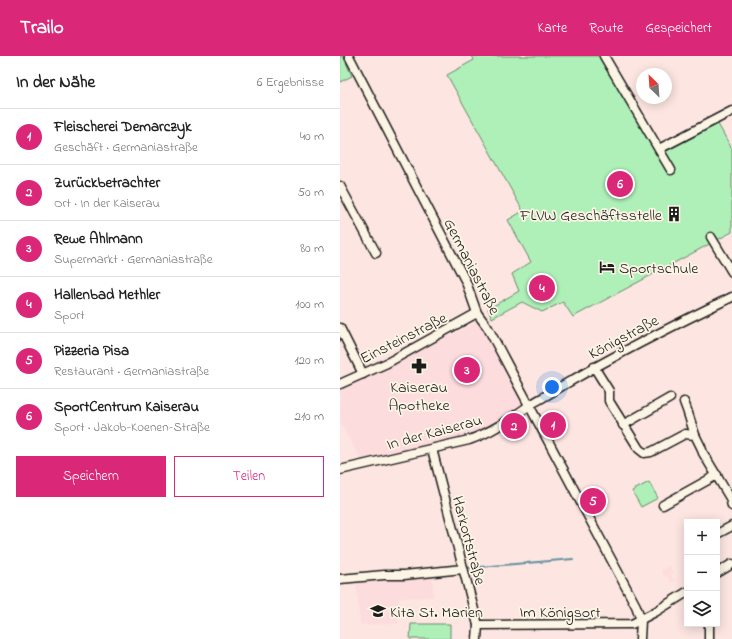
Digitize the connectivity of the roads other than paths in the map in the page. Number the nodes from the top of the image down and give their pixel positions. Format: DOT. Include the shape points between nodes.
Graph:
graph roads {
  1 [pos="349,56"];
  2 [pos="604,56"];
  3 [pos="732,111"];
  4 [pos="660,149"];
  5 [pos="671,170"];
  6 [pos="340,186"];
  7 [pos="711,237"];
  8 [pos="376,253"];
  9 [pos="732,272"];
  10 [pos="732,297"];
  11 [pos="477,313"];
  12 [pos="340,328"];
  13 [pos="594,367"];
  14 [pos="363,374"];
  15 [pos="340,384"];
  16 [pos="670,398"];
  17 [pos="684,402"];
  18 [pos="529,406"];
  19 [pos="623,424"];
  20 [pos="695,435"];
  21 [pos="432,449"];
  22 [pos="340,470"];
  23 [pos="716,475"];
  24 [pos="663,505"];
  25 [pos="732,506"];
  26 [pos="732,526"];
  27 [pos="720,532"];
  28 [pos="732,564"];
  29 [pos="463,569"];
  30 [pos="720,571"];
  31 [pos="340,578"];
  32 [pos="684,594"];
  33 [pos="641,620"];
  34 [pos="478,625"];
  35 [pos="709,627"];
  36 [pos="477,639"];
  37 [pos="640,639"];
  38 [pos="709,639"];
  1 -- 11 [label="street, Germaniastraße" via="460,270"];
  2 -- 4 [label="street"];
  3 -- 4 [label="street"];
  4 -- 5 [label="street"];
  6 -- 8 [label="street"];
  7 -- 9 [label="street"];
  10 -- 13 [label="street, Königstraße"];
  11 -- 14 [label="street, Einsteinstraße"];
  11 -- 18 [label="street, Germaniastraße" via="488,328"];
  12 -- 14 [label="street"];
  13 -- 18 [label="street, Königstraße"];
  13 -- 19 [label="street" via="609,390 609,400"];
  14 -- 15 [label="street, Einsteinstraße"];
  16 -- 19 [label="street"];
  17 -- 20 [label="street"];
  18 -- 21 [label="street, In der Kaiserau" via="487,433"];
  18 -- 33 [label="street, Germaniastraße" via="636,606"];
  19 -- 20 [label="street" via="644,453 651,452 685,434"];
  20 -- 23 [label="street"];
  21 -- 22 [label="street, In der Kaiserau"];
  21 -- 29 [label="street, Harkortstraße"];
  23 -- 24 [label="street"];
  23 -- 25 [label="street"];
  26 -- 27 [label="street"];
  28 -- 30 [label="street"];
  29 -- 31 [label="street"];
  29 -- 34 [label="street, Harkortstraße"];
  32 -- 33 [label="street, Im Königsort"];
  33 -- 34 [label="street, Im Königsort" via="624,625"];
  33 -- 37 [label="street, Germaniastraße"];
  34 -- 36 [label="street, Harkortstraße"];
  35 -- 38 [label="street"];
}
